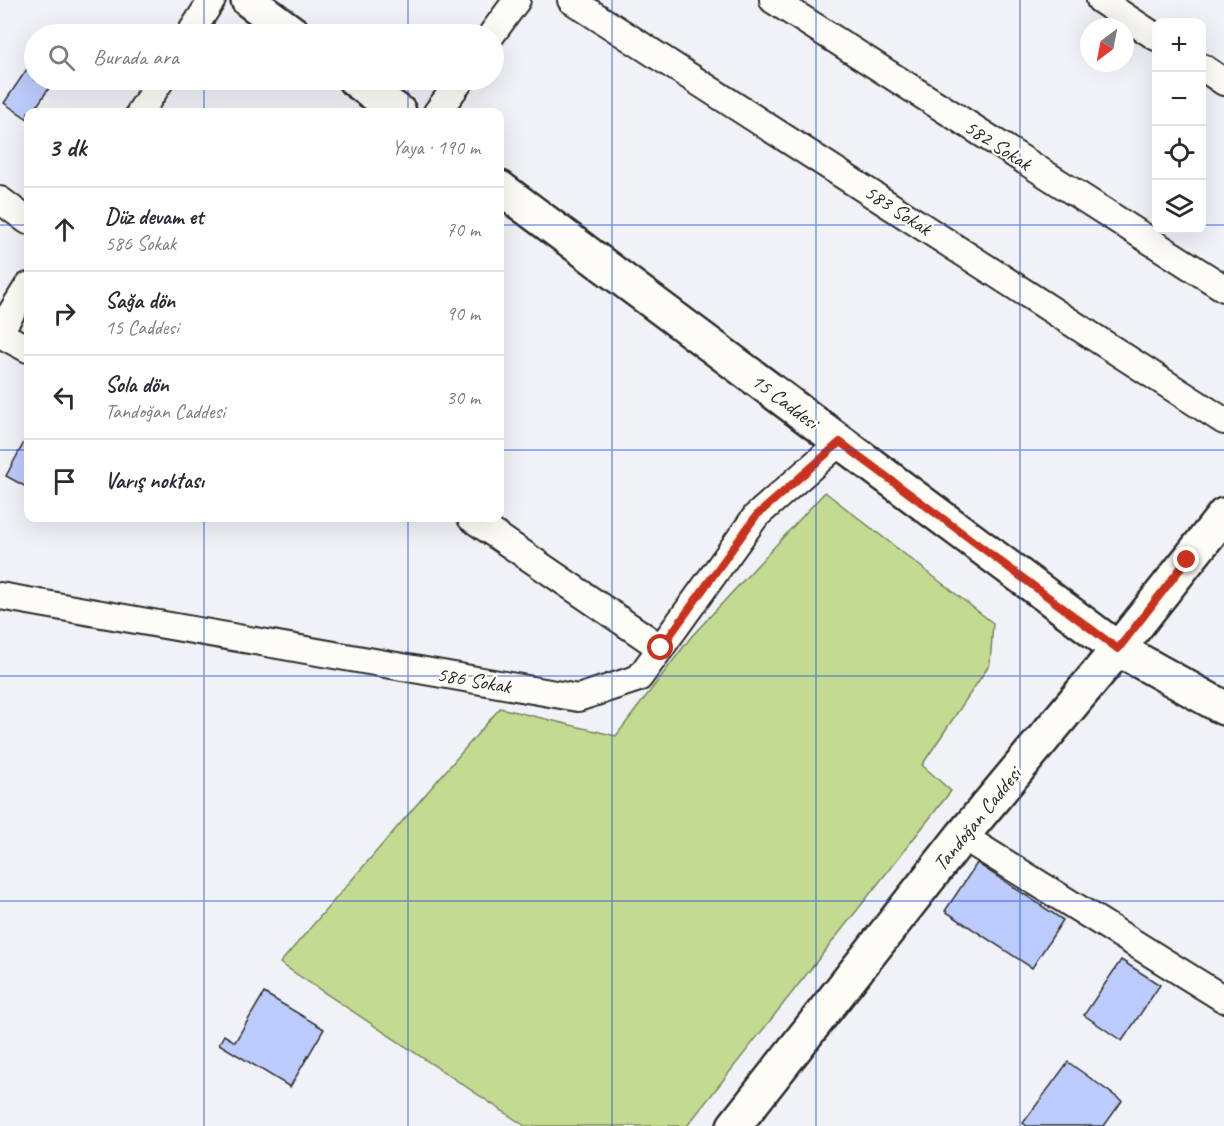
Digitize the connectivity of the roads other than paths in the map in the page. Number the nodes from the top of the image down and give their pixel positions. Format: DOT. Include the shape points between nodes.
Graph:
graph roads {
  1 [pos="212,0"];
  2 [pos="248,0"];
  3 [pos="517,0"];
  4 [pos="571,0"];
  5 [pos="773,0"];
  6 [pos="1100,0"];
  7 [pos="196,24"];
  8 [pos="280,24"];
  9 [pos="499,24"];
  10 [pos="1152,34"];
  11 [pos="1206,70"];
  12 [pos="1224,82"];
  13 [pos="154,90"];
  14 [pos="369,90"];
  15 [pos="454,90"];
  16 [pos="143,108"];
  17 [pos="394,108"];
  18 [pos="440,108"];
  19 [pos="504,191"];
  20 [pos="0,200"];
  21 [pos="24,218"];
  22 [pos="1224,288"];
  23 [pos="24,293"];
  24 [pos="0,332"];
  25 [pos="24,347"];
  26 [pos="1224,421"];
  27 [pos="840,442"];
  28 [pos="1224,515"];
  29 [pos="477,522"];
  30 [pos="0,596"];
  31 [pos="661,648"];
  32 [pos="1118,649"];
  33 [pos="1224,708"];
  34 [pos="962,836"];
  35 [pos="1224,999"];
  36 [pos="734,1126"];
  1 -- 7 [label="street"];
  2 -- 8 [label="street"];
  3 -- 9 [label="street"];
  4 -- 26 [label="street, 583 Sokak"];
  5 -- 22 [label="street, 582 Sokak"];
  6 -- 10 [label="street"];
  11 -- 12 [label="street"];
  13 -- 16 [label="street"];
  14 -- 17 [label="street"];
  15 -- 18 [label="street"];
  19 -- 27 [label="street, 15 Caddesi"];
  20 -- 21 [label="street"];
  23 -- 24 [label="street"];
  24 -- 25 [label="street"];
  27 -- 31 [label="street, 586 Sokak" via="756,516"];
  27 -- 32 [label="street, 15 Caddesi"];
  28 -- 32 [label="street, Tandoğan Caddesi"];
  29 -- 31 [label="street"];
  30 -- 31 [label="street, 586 Sokak" via="578,698 639,678"];
  32 -- 33 [label="street, 15 Caddesi"];
  32 -- 34 [label="street, Tandoğan Caddesi"];
  34 -- 35 [label="street"];
  34 -- 36 [label="street, Tandoğan Caddesi"];
}
